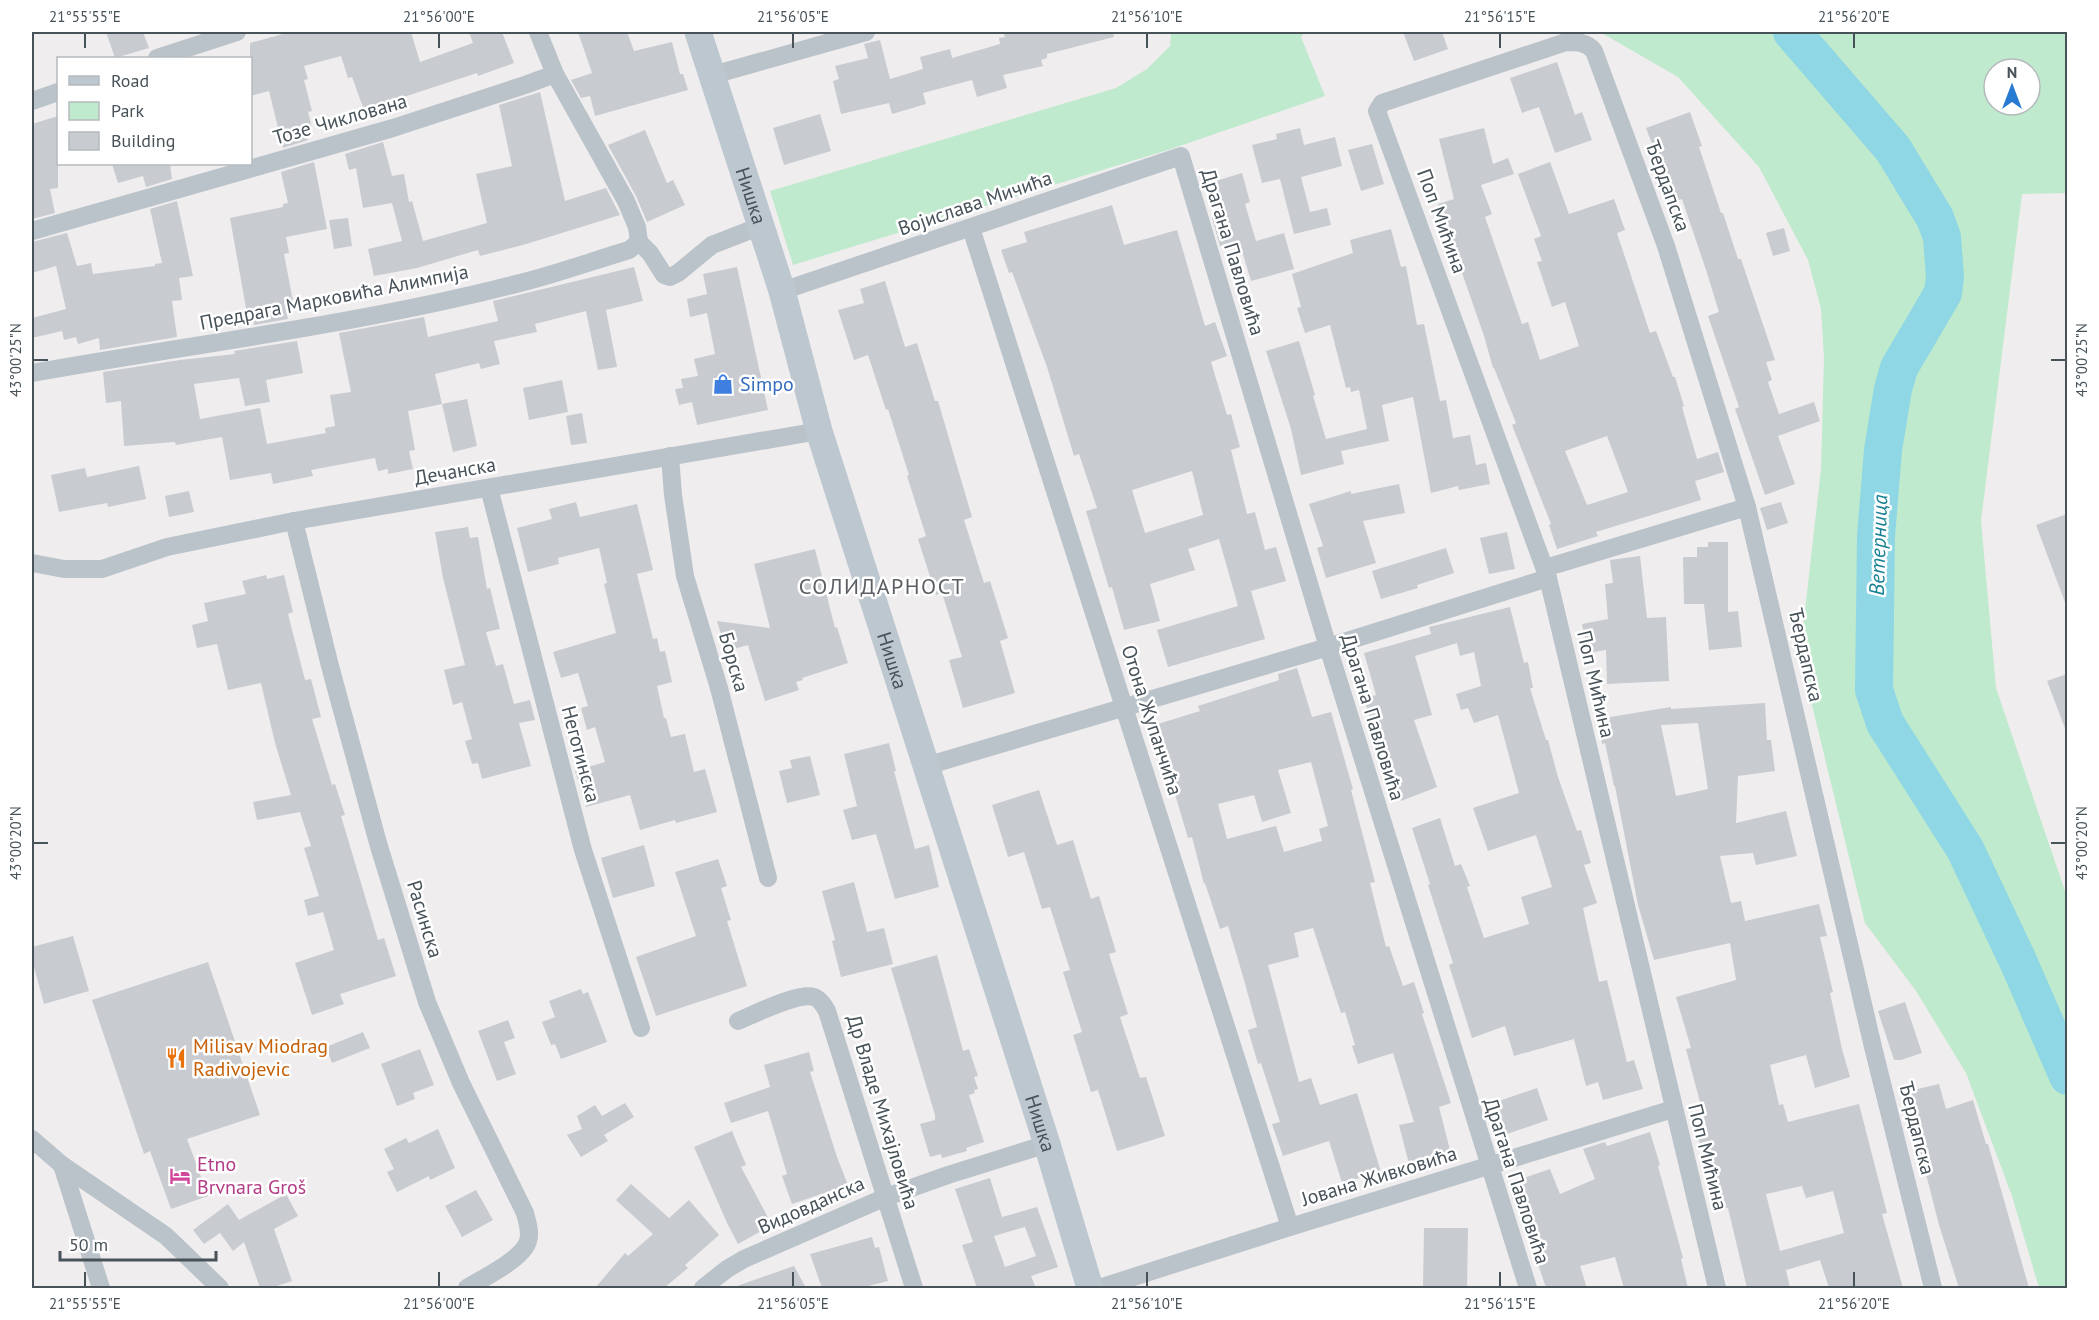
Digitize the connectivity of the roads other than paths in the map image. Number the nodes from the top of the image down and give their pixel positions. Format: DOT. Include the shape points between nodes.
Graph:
graph roads {
  1 [pos="237,32"];
  2 [pos="538,32"];
  3 [pos="698,32"];
  4 [pos="866,32"];
  5 [pos="160,57"];
  6 [pos="555,74"];
  7 [pos="713,75"];
  8 [pos="57,92"];
  9 [pos="32,101"];
  10 [pos="1379,106"];
  11 [pos="1181,156"];
  12 [pos="761,226"];
  13 [pos="971,228"];
  14 [pos="32,231"];
  15 [pos="639,242"];
  16 [pos="782,291"];
  17 [pos="32,373"];
  18 [pos="819,431"];
  19 [pos="670,456"];
  20 [pos="489,488"];
  21 [pos="1747,507"];
  22 [pos="294,521"];
  23 [pos="32,563"];
  24 [pos="1546,573"];
  25 [pos="1328,647"];
  26 [pos="1124,706"];
  27 [pos="926,766"];
  28 [pos="768,878"];
  29 [pos="738,1021"];
  30 [pos="642,1028"];
  31 [pos="1673,1109"];
  32 [pos="32,1139"];
  33 [pos="1047,1144"];
  34 [pos="62,1165"];
  35 [pos="1488,1165"];
  36 [pos="886,1197"];
  37 [pos="1290,1227"];
  38 [pos="101,1288"];
  39 [pos="220,1288"];
  40 [pos="467,1288"];
  41 [pos="704,1288"];
  42 [pos="914,1288"];
  43 [pos="1090,1288"];
  44 [pos="1099,1288"];
  45 [pos="1528,1288"];
  46 [pos="1717,1288"];
  47 [pos="1933,1288"];
  1 -- 5 [label="street"];
  2 -- 6 [label="street"];
  3 -- 7 [label="main road, Нишка"];
  4 -- 7 [label="street"];
  6 -- 14 [label="street, Тозе Чиклована" via="393,128"];
  6 -- 15 [label="street" via="626,201"];
  7 -- 12 [label="main road, Нишка"];
  8 -- 9 [label="street"];
  10 -- 21 [label="street, Ђердапска" via="1566,42 1590,45 1666,246"];
  10 -- 24 [label="street, Поп Мићина" via="1377,111"];
  11 -- 13 [label="street, Војислава Мичића"];
  11 -- 25 [label="street, Драгана Павловића"];
  12 -- 15 [label="street" via="712,245 670,277"];
  12 -- 16 [label="main road, Нишка"];
  13 -- 16 [label="street, Војислава Мичића"];
  13 -- 26 [label="street, Отона Жупанчића"];
  15 -- 17 [label="street, Предрага Марковића Алимпија" via="630,250 505,287 231,342"];
  16 -- 18 [label="main road, Нишка"];
  18 -- 19 [label="street, Дечанска"];
  18 -- 27 [label="main road, Нишка"];
  19 -- 20 [label="street, Дечанска"];
  19 -- 28 [label="street, Борска" via="685,576 719,688"];
  20 -- 22 [label="street, Дечанска"];
  20 -- 30 [label="street, Неготинска" via="583,850"];
  21 -- 24 [label="street"];
  21 -- 47 [label="street, Ђердапска"];
  22 -- 23 [label="street, Дечанска" via="167,547 102,569 64,569"];
  22 -- 40 [label="street, Расинска" via="378,843 427,1002 530,1231 529,1240 518,1255"];
  24 -- 25 [label="street"];
  24 -- 31 [label="street, Поп Мићина"];
  25 -- 26 [label="street"];
  25 -- 35 [label="street, Драгана Павловића"];
  26 -- 27 [label="street"];
  26 -- 37 [label="street, Отона Жупанчића"];
  27 -- 33 [label="main road, Нишка"];
  29 -- 36 [label="street, Др Владе Михајловића" via="798,998 819,999 832,1023"];
  31 -- 35 [label="street, Јована Живковића"];
  31 -- 46 [label="street, Поп Мићина"];
  32 -- 34 [label="street"];
  33 -- 36 [label="street, Видовданска"];
  33 -- 43 [label="main road, Нишка"];
  34 -- 38 [label="street"];
  34 -- 39 [label="street" via="165,1236"];
  35 -- 37 [label="street, Јована Живковића"];
  35 -- 45 [label="street, Драгана Павловића"];
  36 -- 41 [label="street, Видовданска" via="744,1260"];
  36 -- 42 [label="street, Др Владе Михајловића"];
  37 -- 44 [label="street, Јована Живковића"];
}
